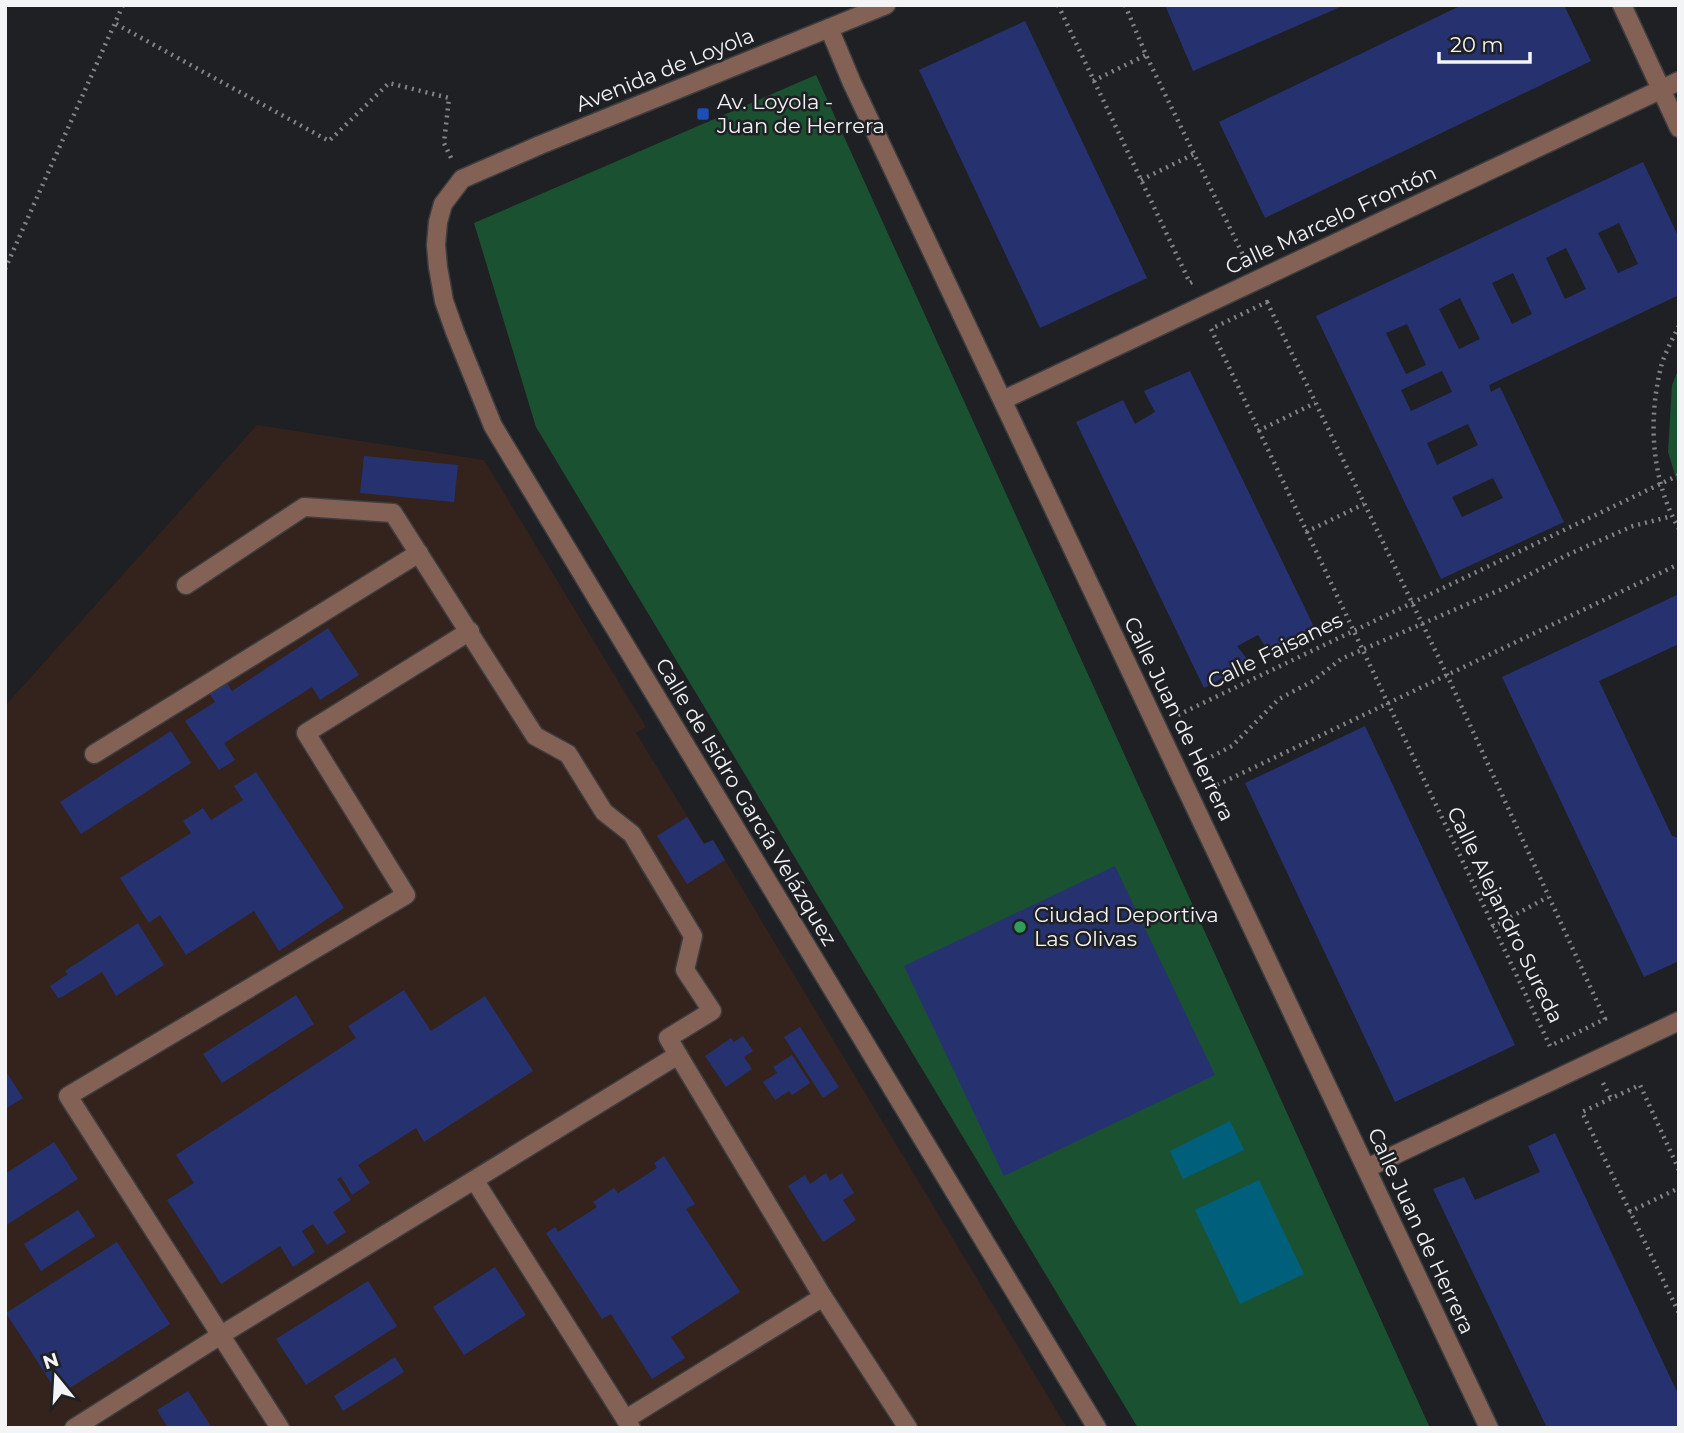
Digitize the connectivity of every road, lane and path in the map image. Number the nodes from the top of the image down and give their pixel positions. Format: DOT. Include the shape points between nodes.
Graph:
graph roads {
  1 [pos="123,5"];
  2 [pos="886,5"];
  3 [pos="1058,5"];
  4 [pos="1125,5"];
  5 [pos="1622,5"];
  6 [pos="116,24"];
  7 [pos="829,28"];
  8 [pos="1146,55"];
  9 [pos="1093,81"];
  10 [pos="1679,81"];
  11 [pos="1661,89"];
  12 [pos="1679,128"];
  13 [pos="1194,154"];
  14 [pos="462,179"];
  15 [pos="1141,180"];
  16 [pos="1235,261"];
  17 [pos="5,269"];
  18 [pos="1199,279"];
  19 [pos="1679,326"];
  20 [pos="1003,400"];
  21 [pos="1315,403"];
  22 [pos="1258,431"];
  23 [pos="1679,475"];
  24 [pos="1660,484"];
  25 [pos="1364,504"];
  26 [pos="1672,516"];
  27 [pos="1679,529"];
  28 [pos="1307,532"];
  29 [pos="419,553"];
  30 [pos="1679,564"];
  31 [pos="186,585"];
  32 [pos="1412,603"];
  33 [pos="1422,624"];
  34 [pos="470,631"];
  35 [pos="1353,631"];
  36 [pos="1362,650"];
  37 [pos="1447,675"];
  38 [pos="1387,704"];
  39 [pos="1183,727"];
  40 [pos="1195,751"];
  41 [pos="94,754"];
  42 [pos="1200,762"];
  43 [pos="1205,770"];
  44 [pos="1179,772"];
  45 [pos="1209,779"];
  46 [pos="1548,897"];
  47 [pos="1492,927"];
  48 [pos="1679,1021"];
  49 [pos="678,1055"];
  50 [pos="1367,1168"];
  51 [pos="1679,1170"];
  52 [pos="475,1181"];
  53 [pos="1679,1188"];
  54 [pos="1629,1212"];
  55 [pos="823,1297"];
  56 [pos="1679,1313"];
  57 [pos="221,1335"];
  58 [pos="629,1423"];
  59 [pos="74,1428"];
  60 [pos="280,1428"];
  61 [pos="908,1428"];
  62 [pos="1097,1428"];
  63 [pos="1489,1428"];
  1 -- 6 [label="path"];
  2 -- 7 [label="street, Avenida de Loyola"];
  3 -- 9 [label="path"];
  4 -- 8 [label="path"];
  5 -- 11 [label="street"];
  6 -- 14 [label="path" via="329,141 389,83 449,98 444,143"];
  6 -- 17 [label="path"];
  7 -- 14 [label="street, Avenida de Loyola"];
  7 -- 20 [label="street, Calle Juan de Herrera"];
  8 -- 9 [label="path"];
  8 -- 13 [label="path"];
  9 -- 15 [label="path"];
  10 -- 11 [label="street, Calle Marcelo Frontón"];
  11 -- 12 [label="street"];
  11 -- 20 [label="street, Calle Marcelo Frontón"];
  13 -- 15 [label="path"];
  13 -- 16 [label="path" via="1244,257"];
  14 -- 62 [label="street, Calle de Isidro García Velázquez" via="443,204 438,222 438,267 455,332 493,425"];
  15 -- 18 [label="path" via="1190,283"];
  19 -- 24 [label="path" via="1660,369 1652,426"];
  20 -- 44 [label="street, Calle Juan de Herrera"];
  21 -- 22 [label="path"];
  21 -- 22 [label="path, Calle Alejandro Sureda" via="1267,302 1211,329"];
  21 -- 25 [label="path, Calle Alejandro Sureda"];
  22 -- 28 [label="path, Calle Alejandro Sureda"];
  23 -- 24 [label="path, Calle Faisanes"];
  24 -- 26 [label="path"];
  24 -- 32 [label="path, Calle Faisanes"];
  25 -- 28 [label="path"];
  25 -- 32 [label="path, Calle Alejandro Sureda"];
  26 -- 27 [label="path"];
  26 -- 33 [label="path" via="1633,526"];
  28 -- 35 [label="path, Calle Alejandro Sureda"];
  29 -- 31 [label="street" via="393,513 304,507"];
  29 -- 34 [label="street"];
  29 -- 41 [label="street"];
  30 -- 37 [label="path"];
  32 -- 33 [label="path, Calle Alejandro Sureda"];
  32 -- 35 [label="path, Calle Faisanes"];
  33 -- 36 [label="path"];
  33 -- 37 [label="path, Calle Alejandro Sureda"];
  34 -- 49 [label="street" via="536,736 568,754 604,812 632,834 693,936 685,970 712,1011 668,1038"];
  34 -- 57 [label="street" via="306,733 406,895 68,1096"];
  35 -- 36 [label="path, Calle Alejandro Sureda"];
  35 -- 39 [label="path, Calle Faisanes" via="1177,715"];
  36 -- 38 [label="path, Calle Alejandro Sureda"];
  36 -- 42 [label="path" via="1279,699 1232,747"];
  37 -- 38 [label="path"];
  37 -- 46 [label="path, Calle Alejandro Sureda"];
  38 -- 45 [label="path" via="1213,787"];
  38 -- 47 [label="path, Calle Alejandro Sureda"];
  40 -- 42 [label="path"];
  42 -- 43 [label="path"];
  42 -- 44 [label="path"];
  44 -- 50 [label="street, Calle Juan de Herrera"];
  46 -- 47 [label="path"];
  46 -- 47 [label="path, Calle Alejandro Sureda" via="1605,1019 1550,1046"];
  48 -- 50 [label="street"];
  49 -- 52 [label="street"];
  49 -- 55 [label="street"];
  50 -- 63 [label="street, Calle Juan de Herrera"];
  51 -- 54 [label="path" via="1640,1085 1582,1112"];
  52 -- 57 [label="street"];
  52 -- 58 [label="street"];
  53 -- 54 [label="path"];
  54 -- 56 [label="path"];
  55 -- 58 [label="street"];
  55 -- 61 [label="street"];
  57 -- 59 [label="street"];
  57 -- 60 [label="street"];
}
